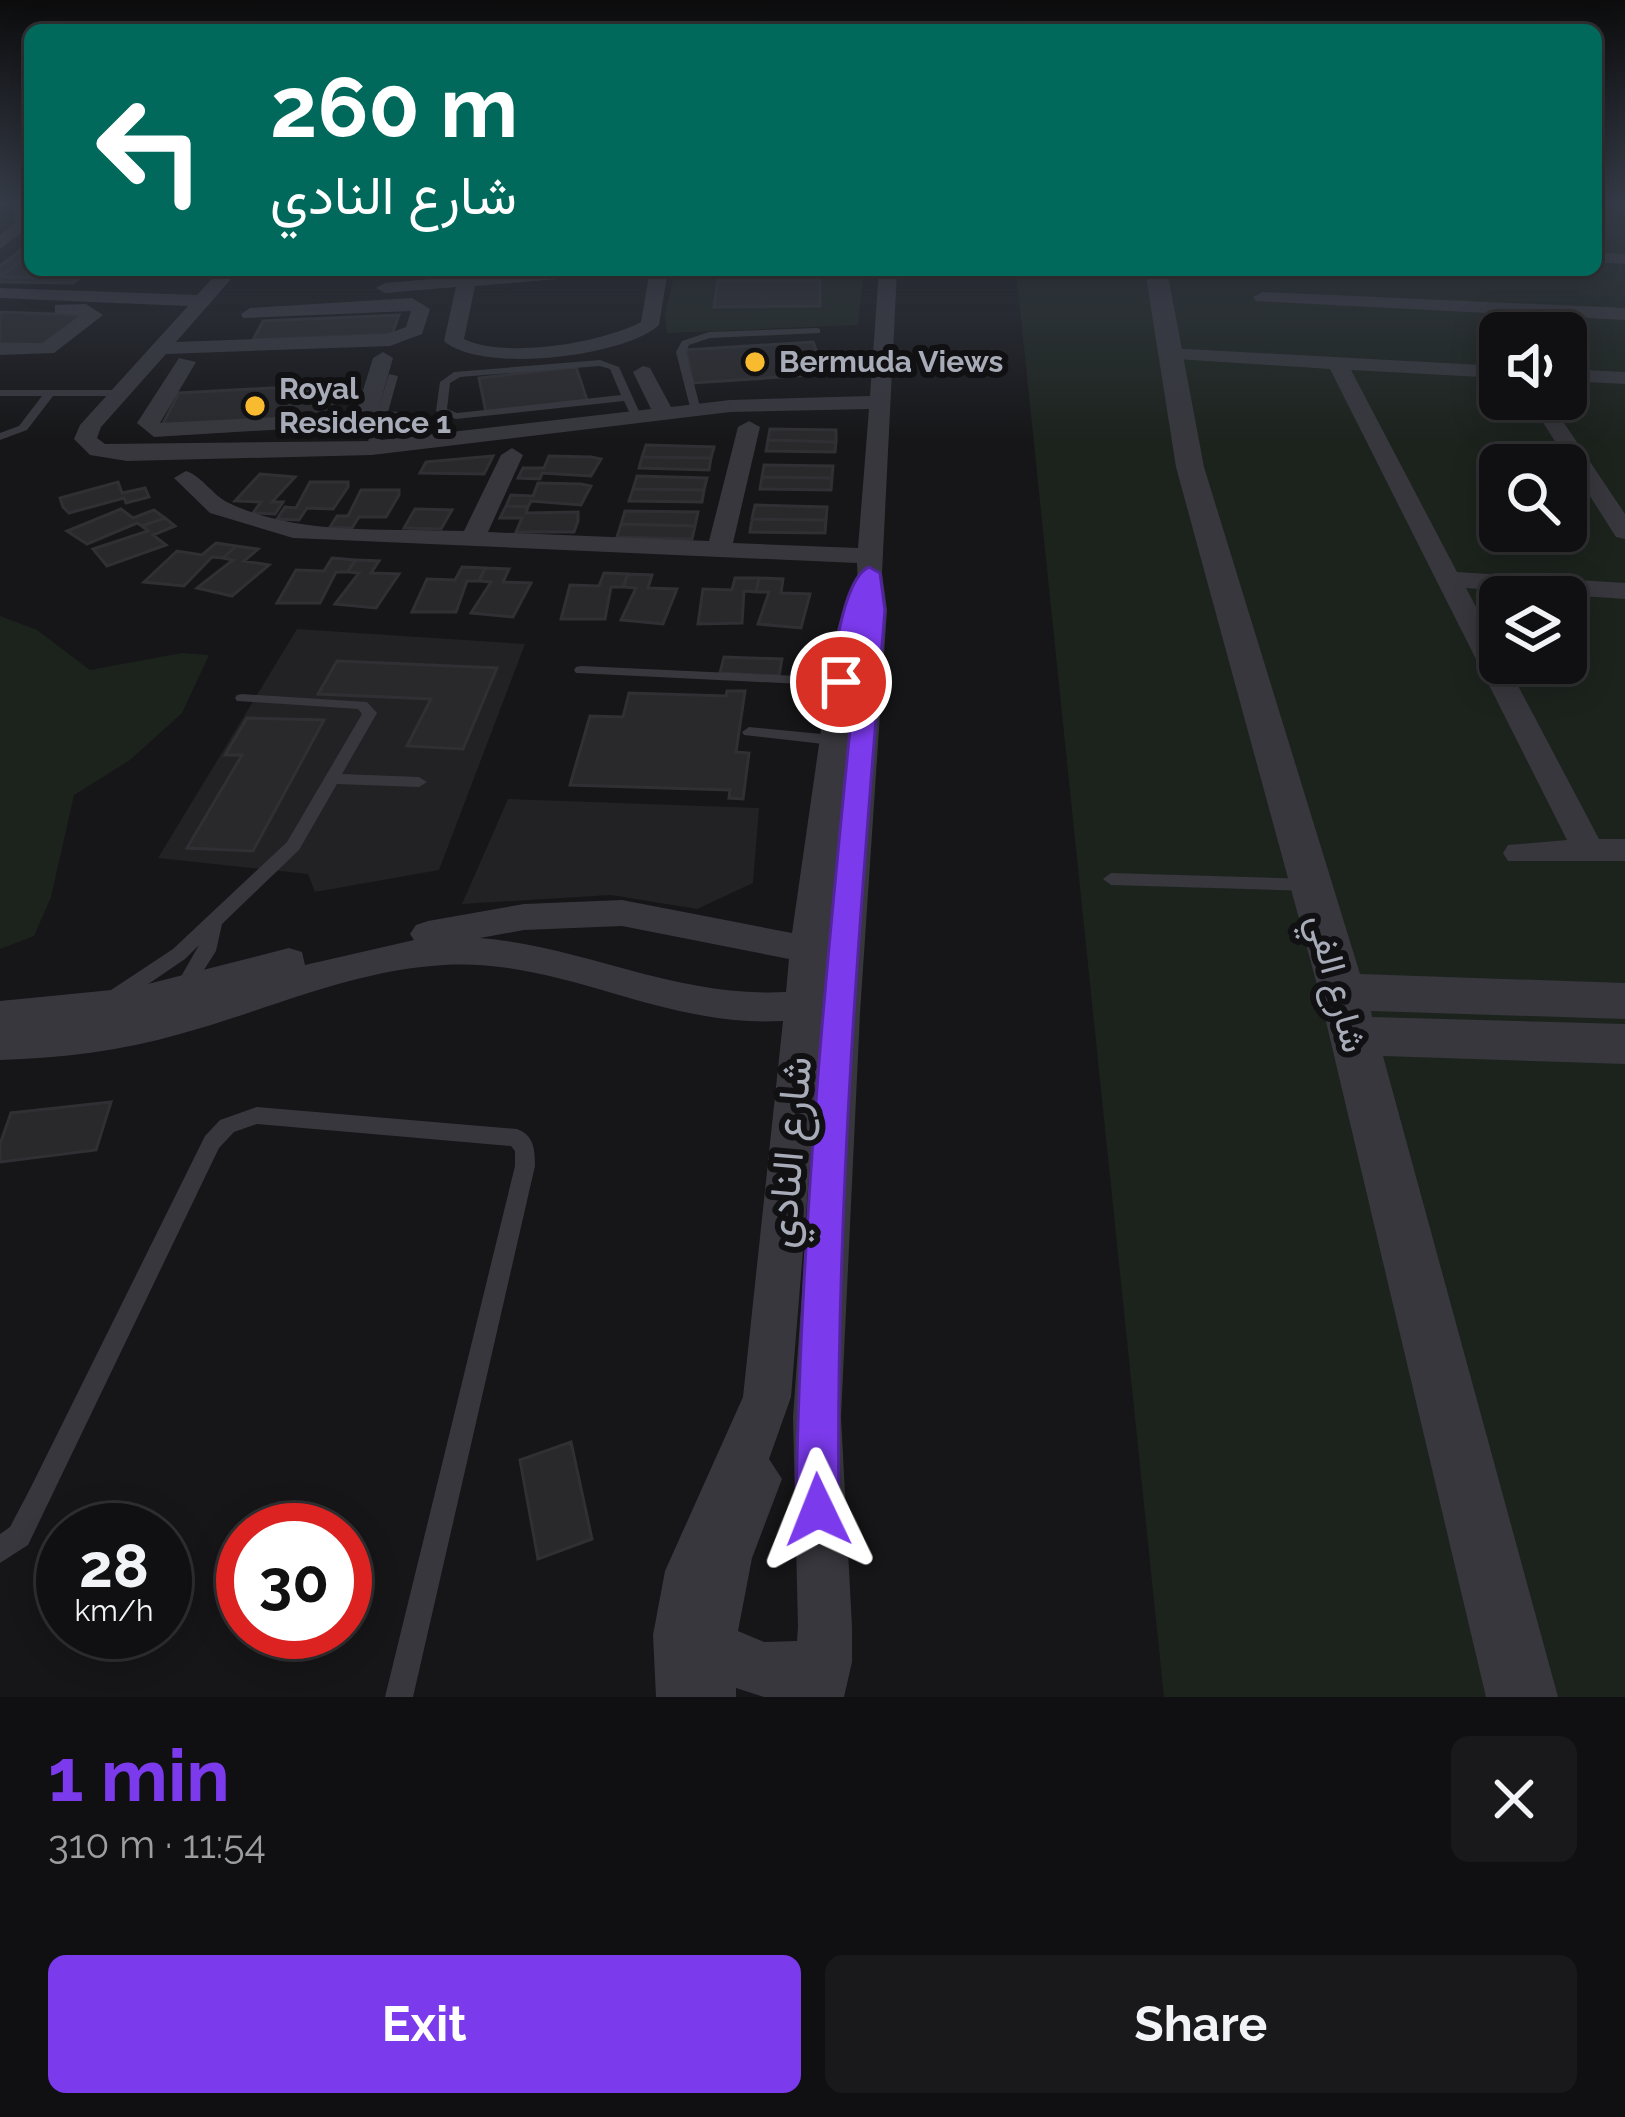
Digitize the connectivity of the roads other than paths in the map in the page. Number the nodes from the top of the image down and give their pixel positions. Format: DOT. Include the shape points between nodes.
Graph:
graph roads {
  1 [pos="229,284"];
  2 [pos="463,284"];
  3 [pos="466,284"];
  4 [pos="657,284"];
  5 [pos="887,284"];
  6 [pos="1158,284"];
  7 [pos="0,293"];
  8 [pos="1262,297"];
  9 [pos="228,299"];
  10 [pos="93,304"];
  11 [pos="0,305"];
  12 [pos="1625,314"];
  13 [pos="817,331"];
  14 [pos="161,347"];
  15 [pos="1168,354"];
  16 [pos="5,356"];
  17 [pos="186,362"];
  18 [pos="1337,363"];
  19 [pos="393,370"];
  20 [pos="1479,371"];
  21 [pos="643,372"];
  22 [pos="1587,376"];
  23 [pos="1625,378"];
  24 [pos="51,392"];
  25 [pos="0,393"];
  26 [pos="119,393"];
  27 [pos="880,402"];
  28 [pos="633,407"];
  29 [pos="696,411"];
  30 [pos="665,415"];
  31 [pos="379,418"];
  32 [pos="1552,420"];
  33 [pos="266,425"];
  34 [pos="749,427"];
  35 [pos="0,436"];
  36 [pos="378,447"];
  37 [pos="250,454"];
  38 [pos="512,454"];
  39 [pos="186,478"];
  40 [pos="1625,532"];
  41 [pos="471,541"];
  42 [pos="719,550"];
  43 [pos="870,564"];
  44 [pos="1448,579"];
  45 [pos="1625,591"];
  46 [pos="581,670"];
  47 [pos="841,682"];
  48 [pos="242,698"];
  49 [pos="749,732"];
  50 [pos="832,740"];
  51 [pos="334,779"];
  52 [pos="419,782"];
  53 [pos="1625,850"];
  54 [pos="1589,852"];
  55 [pos="1520,853"];
  56 [pos="1111,879"];
  57 [pos="1311,885"];
  58 [pos="213,922"];
  59 [pos="825,978"];
  60 [pos="176,994"];
  61 [pos="1625,1001"];
  62 [pos="90,1010"];
  63 [pos="1348,1014"];
  64 [pos="0,1016"];
  65 [pos="127,1032"];
  66 [pos="0,1045"];
  67 [pos="1625,1045"];
  68 [pos="767,1396"];
  69 [pos="0,1550"];
  70 [pos="709,1670"];
  71 [pos="820,1680"];
  72 [pos="398,1697"];
  73 [pos="684,1697"];
  74 [pos="1522,1697"];
  1 -- 9 [label="street"];
  2 -- 9 [label="street"];
  3 -- 4 [label="street" via="454,341 491,354 634,336 652,319"];
  5 -- 27 [label="street"];
  6 -- 15 [label="street, شارع الفي"];
  7 -- 10 [label="street"];
  8 -- 12 [label="street" via="1321,292"];
  9 -- 10 [label="street"];
  9 -- 14 [label="street"];
  9 -- 14 [label="street" via="421,310 415,330 390,340"];
  10 -- 11 [label="street"];
  10 -- 16 [label="street" via="94,315 53,346"];
  13 -- 29 [label="lane" via="710,335 686,344 681,352"];
  14 -- 26 [label="street"];
  15 -- 18 [label="street"];
  15 -- 57 [label="street, شارع الفي" via="1190,466"];
  17 -- 33 [label="street" via="149,427"];
  18 -- 20 [label="street"];
  18 -- 44 [label="street"];
  19 -- 31 [label="street"];
  21 -- 30 [label="street"];
  22 -- 23 [label="street"];
  24 -- 25 [label="lane"];
  24 -- 26 [label="lane"];
  24 -- 35 [label="lane" via="23,428"];
  26 -- 37 [label="street" via="86,432 98,450"];
  27 -- 29 [label="street"];
  27 -- 43 [label="street"];
  28 -- 28 [label="lane" via="614,367 600,362 458,374 445,382 441,411"];
  28 -- 30 [label="street"];
  28 -- 36 [label="street"];
  29 -- 30 [label="street"];
  31 -- 33 [label="street"];
  31 -- 36 [label="lane"];
  32 -- 40 [label="street"];
  33 -- 37 [label="street"];
  34 -- 42 [label="street"];
  36 -- 37 [label="street"];
  38 -- 41 [label="street"];
  39 -- 41 [label="street" via="218,508 264,525"];
  41 -- 42 [label="street"];
  42 -- 43 [label="street"];
  43 -- 47 [label="street, شارع النادي"];
  43 -- 59 [label="street, شارع النادي" via="874,610"];
  44 -- 45 [label="street"];
  44 -- 54 [label="street"];
  46 -- 47 [label="lane"];
  47 -- 50 [label="street, شارع النادي"];
  48 -- 51 [label="lane" via="367,707"];
  49 -- 50 [label="lane"];
  50 -- 59 [label="street, شارع النادي"];
  51 -- 52 [label="lane"];
  51 -- 58 [label="lane" via="293,846"];
  53 -- 54 [label="street"];
  54 -- 55 [label="street"];
  56 -- 57 [label="lane"];
  57 -- 63 [label="street, شارع الفي"];
  58 -- 60 [label="lane" via="207,951"];
  58 -- 62 [label="lane" via="160,970"];
  59 -- 60 [label="street" via="669,919 573,912 382,941"];
  59 -- 65 [label="street" via="718,1006 537,956 441,952 319,973"];
  59 -- 68 [label="street, شارع النادي"];
  59 -- 71 [label="street, شارع النادي" via="815,1460 829,1611"];
  60 -- 62 [label="street"];
  60 -- 65 [label="lane"];
  61 -- 63 [label="street"];
  62 -- 64 [label="street"];
  63 -- 67 [label="street"];
  63 -- 74 [label="street, شارع الفي"];
  65 -- 66 [label="street"];
  68 -- 70 [label="street" via="771,1442 724,1562"];
  68 -- 73 [label="street, شارع النادي" via="760,1429 704,1536 688,1586"];
  69 -- 72 [label="lane" via="19,1536 212,1142 227,1126 257,1115 517,1138 526,1166"];
  70 -- 71 [label="street"];
}
